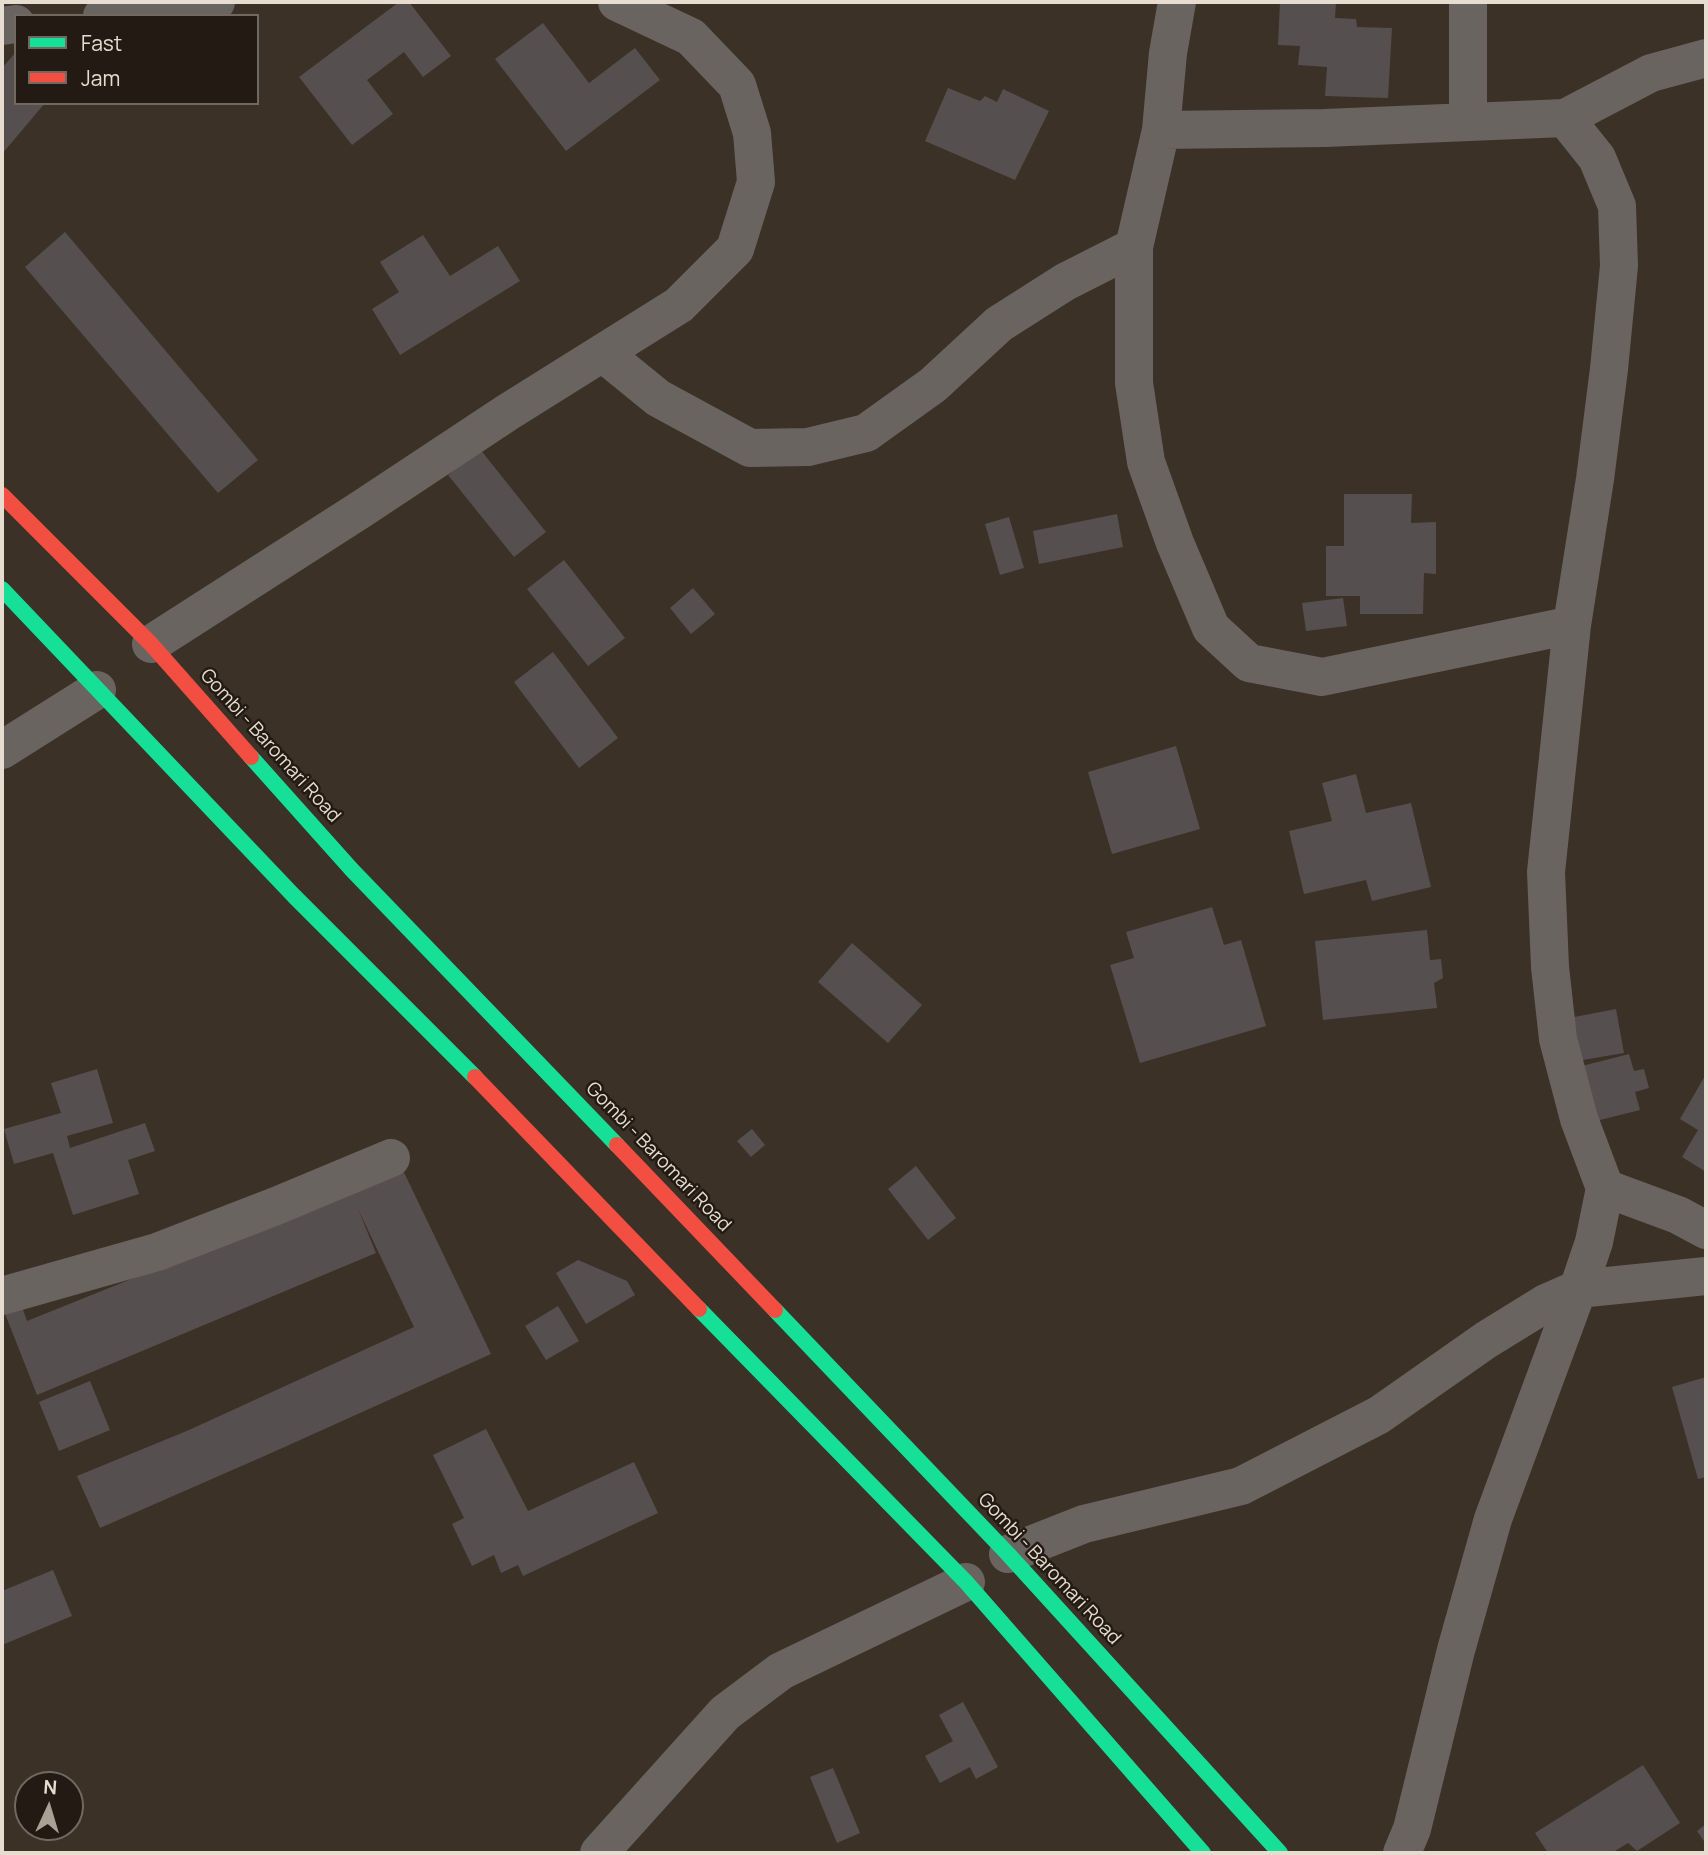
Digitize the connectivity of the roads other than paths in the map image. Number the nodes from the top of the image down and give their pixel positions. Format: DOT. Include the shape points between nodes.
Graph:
graph roads {
  1 [pos="216,2"];
  2 [pos="617,2"];
  3 [pos="1177,2"];
  4 [pos="1468,2"];
  5 [pos="121,14"];
  6 [pos="1706,58"];
  7 [pos="1565,118"];
  8 [pos="1468,122"];
  9 [pos="1161,130"];
  10 [pos="1134,247"];
  11 [pos="604,354"];
  12 [pos="2,495"];
  13 [pos="2,589"];
  14 [pos="1572,625"];
  15 [pos="151,644"];
  16 [pos="97,690"];
  17 [pos="2,750"];
  18 [pos="391,1158"];
  19 [pos="1605,1188"];
  20 [pos="1706,1230"];
  21 [pos="1706,1276"];
  22 [pos="1578,1289"];
  23 [pos="2,1296"];
  24 [pos="1008,1554"];
  25 [pos="966,1582"];
  26 [pos="599,1853"];
  27 [pos="1203,1853"];
  28 [pos="1280,1853"];
  29 [pos="1402,1853"];
  1 -- 5 [label="street"];
  2 -- 11 [label="street" via="691,37 737,85 752,133 756,182 735,249 679,305"];
  3 -- 9 [label="street"];
  4 -- 8 [label="street"];
  6 -- 7 [label="street" via="1651,73"];
  7 -- 8 [label="street"];
  7 -- 14 [label="street" via="1597,158 1616,206 1619,266 1595,479"];
  8 -- 9 [label="street"];
  9 -- 10 [label="street"];
  10 -- 11 [label="street" via="1065,282 999,324 933,385 866,433 808,447 750,448 658,398"];
  10 -- 14 [label="street" via="1134,383 1146,462 1211,628 1249,663 1322,677"];
  11 -- 15 [label="street"];
  12 -- 15 [label="main road, Gombi - Baromari Road"];
  13 -- 16 [label="main road"];
  14 -- 19 [label="street" via="1546,872 1550,967 1558,1039 1579,1119"];
  15 -- 24 [label="main road, Gombi - Baromari Road" via="352,870"];
  16 -- 17 [label="street"];
  16 -- 25 [label="main road"];
  18 -- 23 [label="street" via="157,1252"];
  19 -- 20 [label="street"];
  19 -- 22 [label="street"];
  21 -- 22 [label="street"];
  22 -- 24 [label="street" via="1486,1340 1378,1415 1241,1486 1084,1524"];
  22 -- 29 [label="street" via="1493,1519"];
  24 -- 28 [label="main road, Gombi - Baromari Road"];
  25 -- 26 [label="street" via="781,1671 725,1713"];
  25 -- 27 [label="main road"];
}
